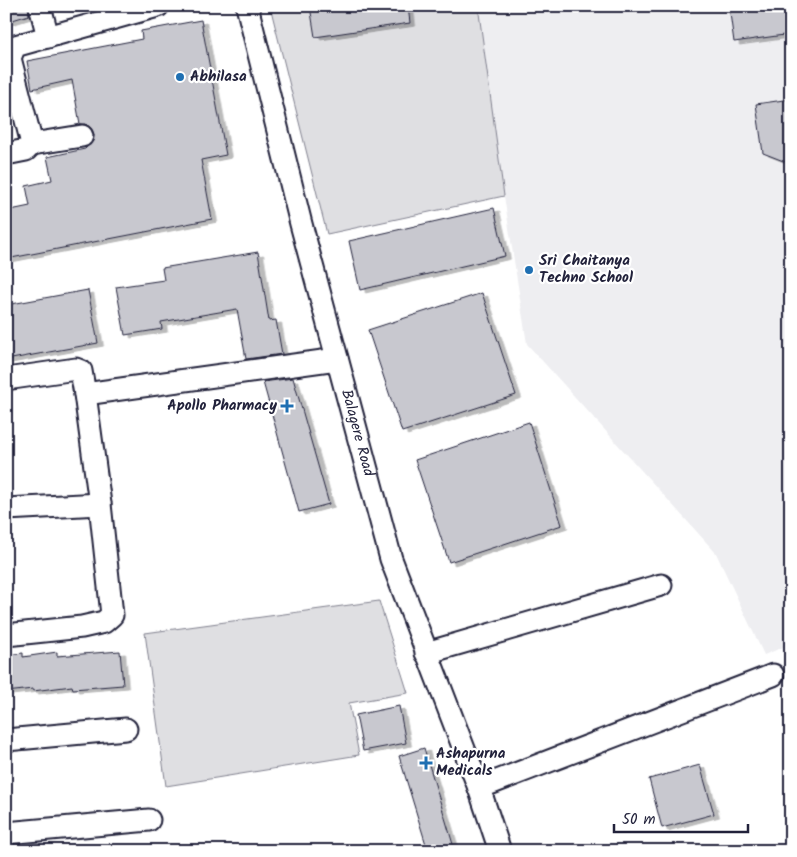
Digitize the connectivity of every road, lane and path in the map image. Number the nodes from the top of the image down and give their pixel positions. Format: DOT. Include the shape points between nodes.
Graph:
graph roads {
  1 [pos="40,6"];
  2 [pos="158,6"];
  3 [pos="247,6"];
  4 [pos="48,37"];
  5 [pos="82,136"];
  6 [pos="32,144"];
  7 [pos="6,154"];
  8 [pos="337,359"];
  9 [pos="6,379"];
  10 [pos="85,394"];
  11 [pos="100,504"];
  12 [pos="6,509"];
  13 [pos="662,585"];
  14 [pos="6,635"];
  15 [pos="426,653"];
  16 [pos="773,675"];
  17 [pos="126,729"];
  18 [pos="6,740"];
  19 [pos="479,788"];
  20 [pos="149,820"];
  21 [pos="6,833"];
  22 [pos="500,851"];
  1 -- 4 [label="street"];
  2 -- 4 [label="street"];
  3 -- 8 [label="street, Balagere Road"];
  4 -- 6 [label="street" via="15,46 10,58"];
  5 -- 6 [label="street"];
  6 -- 7 [label="street" via="26,150"];
  8 -- 10 [label="street"];
  8 -- 15 [label="street, Balagere Road" via="390,559"];
  9 -- 10 [label="street" via="76,369 81,372"];
  10 -- 11 [label="street"];
  11 -- 12 [label="street"];
  11 -- 14 [label="street" via="112,615 104,622 82,628"];
  13 -- 15 [label="street"];
  15 -- 19 [label="street, Balagere Road"];
  16 -- 19 [label="street"];
  17 -- 18 [label="street"];
  19 -- 22 [label="street, Balagere Road"];
  20 -- 21 [label="street"];
}
